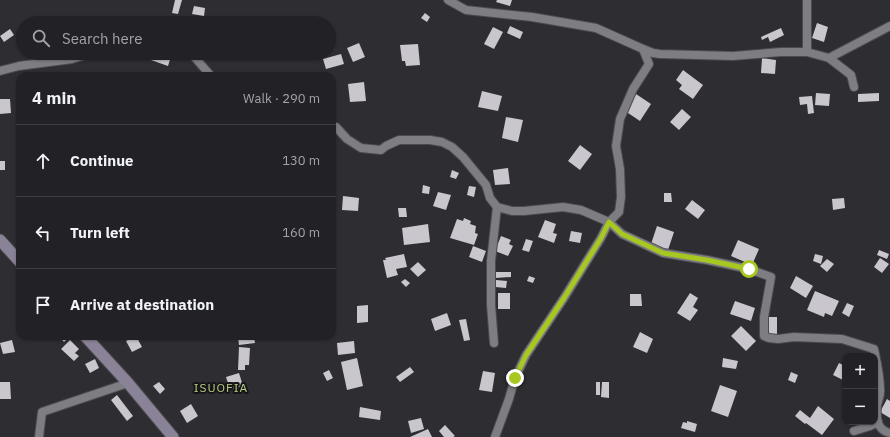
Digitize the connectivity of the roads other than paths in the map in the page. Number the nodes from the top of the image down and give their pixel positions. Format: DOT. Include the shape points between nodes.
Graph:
graph roads {
  1 [pos="448,0"];
  2 [pos="807,0"];
  3 [pos="890,26"];
  4 [pos="643,49"];
  5 [pos="807,52"];
  6 [pos="829,58"];
  7 [pos="64,60"];
  8 [pos="197,60"];
  9 [pos="0,71"];
  10 [pos="208,72"];
  11 [pos="854,87"];
  12 [pos="336,127"];
  13 [pos="497,207"];
  14 [pos="609,222"];
  15 [pos="0,240"];
  16 [pos="16,258"];
  17 [pos="89,340"];
  18 [pos="494,343"];
  19 [pos="128,383"];
  20 [pos="878,401"];
  21 [pos="878,422"];
  22 [pos="872,425"];
  23 [pos="854,431"];
  24 [pos="890,433"];
  25 [pos="39,437"];
  26 [pos="173,437"];
  27 [pos="495,437"];
  1 -- 4 [label="street" via="466,10 596,28"];
  2 -- 5 [label="street"];
  3 -- 6 [label="street"];
  4 -- 5 [label="street" via="660,54 732,56"];
  4 -- 14 [label="street" via="649,64 633,89 620,119 616,146 621,197 618,212"];
  5 -- 6 [label="street"];
  6 -- 11 [label="street" via="851,75"];
  7 -- 9 [label="street"];
  8 -- 10 [label="street"];
  12 -- 13 [label="street" via="347,139 361,148 381,150 399,140 442,142 463,157 486,184 490,198"];
  13 -- 14 [label="street" via="524,211 563,207 581,210"];
  13 -- 18 [label="street" via="491,261"];
  14 -- 20 [label="street" via="622,234 663,253 749,269 770,277 764,336 778,339 842,339 874,349 879,371"];
  14 -- 27 [label="street" via="564,298 526,355 515,378"];
  15 -- 16 [label="main road"];
  17 -- 19 [label="main road"];
  19 -- 25 [label="street" via="42,412"];
  19 -- 26 [label="main road"];
  21 -- 24 [label="street" via="880,427"];
  22 -- 23 [label="street"];
}
